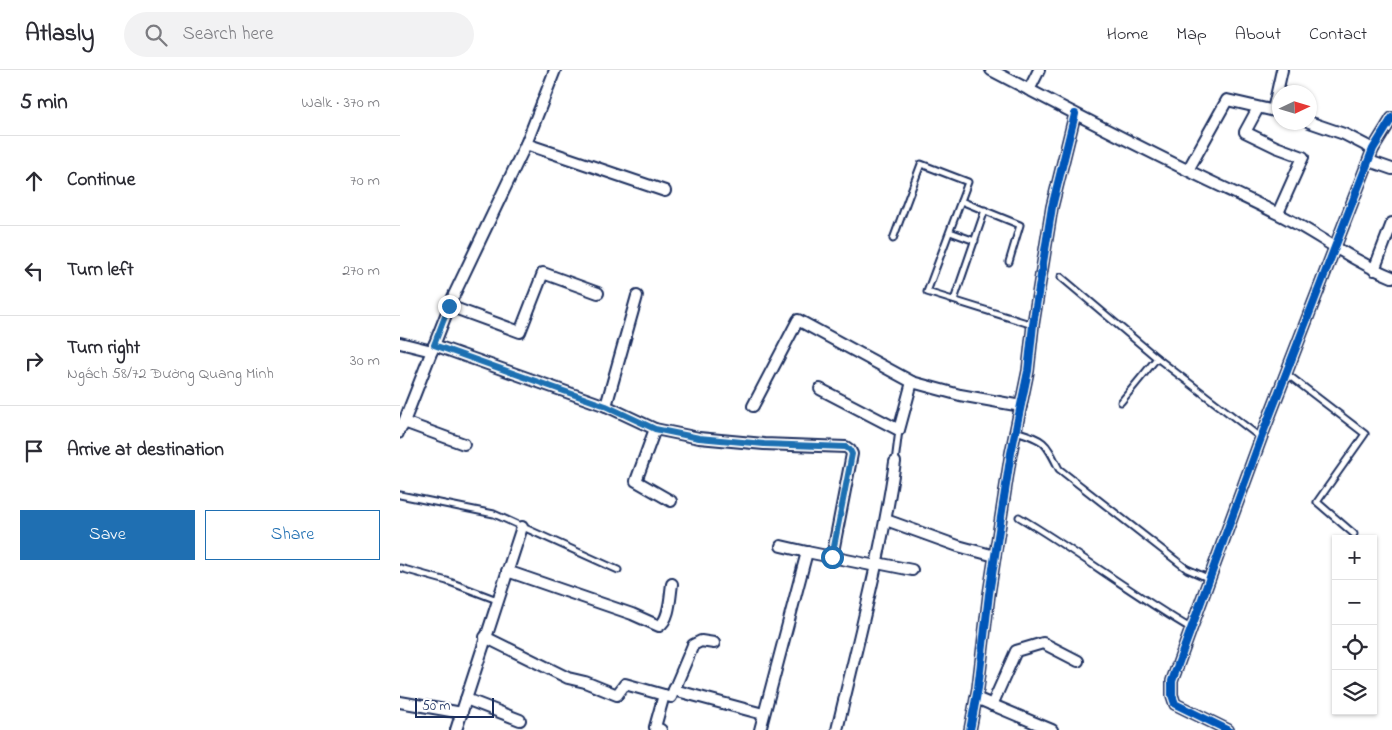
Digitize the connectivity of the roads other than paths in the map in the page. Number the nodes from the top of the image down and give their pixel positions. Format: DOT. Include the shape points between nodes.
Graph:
graph roads {
  1 [pos="555,70"];
  2 [pos="991,70"];
  3 [pos="1039,70"];
  4 [pos="1282,70"];
  5 [pos="1280,85"];
  6 [pos="1029,90"];
  7 [pos="1258,108"];
  8 [pos="1272,110"];
  9 [pos="1075,114"];
  10 [pos="1392,118"];
  11 [pos="1317,124"];
  12 [pos="526,144"];
  13 [pos="1373,149"];
  14 [pos="1369,161"];
  15 [pos="1392,169"];
  16 [pos="1188,170"];
  17 [pos="665,191"];
  18 [pos="961,201"];
  19 [pos="985,210"];
  20 [pos="1278,213"];
  21 [pos="1392,223"];
  22 [pos="950,232"];
  23 [pos="893,239"];
  24 [pos="975,242"];
  25 [pos="1336,248"];
  26 [pos="1009,262"];
  27 [pos="1374,270"];
  28 [pos="1061,277"];
  29 [pos="1392,277"];
  30 [pos="598,294"];
  31 [pos="637,296"];
  32 [pos="954,300"];
  33 [pos="449,306"];
  34 [pos="1033,325"];
  35 [pos="400,342"];
  36 [pos="433,348"];
  37 [pos="1157,358"];
  38 [pos="1286,373"];
  39 [pos="912,382"];
  40 [pos="820,389"];
  41 [pos="1121,402"];
  42 [pos="606,406"];
  43 [pos="753,406"];
  44 [pos="1021,406"];
  45 [pos="402,427"];
  46 [pos="655,429"];
  47 [pos="900,430"];
  48 [pos="1015,431"];
  49 [pos="1261,438"];
  50 [pos="464,444"];
  51 [pos="895,462"];
  52 [pos="400,496"];
  53 [pos="671,501"];
  54 [pos="1019,517"];
  55 [pos="886,520"];
  56 [pos="522,527"];
  57 [pos="1354,534"];
  58 [pos="781,546"];
  59 [pos="807,552"];
  60 [pos="995,556"];
  61 [pos="832,557"];
  62 [pos="876,565"];
  63 [pos="400,568"];
  64 [pos="618,570"];
  65 [pos="912,570"];
  66 [pos="507,571"];
  67 [pos="1210,579"];
  68 [pos="672,584"];
  69 [pos="498,600"];
  70 [pos="1192,629"];
  71 [pos="486,637"];
  72 [pos="714,643"];
  73 [pos="1078,661"];
  74 [pos="674,690"];
  75 [pos="664,695"];
  76 [pos="976,698"];
  77 [pos="466,699"];
  78 [pos="400,702"];
  79 [pos="992,705"];
  80 [pos="462,713"];
  81 [pos="763,714"];
  82 [pos="520,720"];
  83 [pos="456,730"];
  84 [pos="661,730"];
  85 [pos="760,730"];
  86 [pos="837,730"];
  87 [pos="970,730"];
  88 [pos="1052,730"];
  89 [pos="1228,730"];
  1 -- 12 [label="street"];
  2 -- 6 [label="street"];
  3 -- 6 [label="street"];
  4 -- 5 [label="street"];
  6 -- 9 [label="street"];
  7 -- 8 [label="street"];
  7 -- 16 [label="street" via="1227,100"];
  7 -- 20 [label="street" via="1245,132 1303,158"];
  9 -- 16 [label="street"];
  9 -- 34 [label="street" via="1052,207"];
  10 -- 13 [label="street"];
  11 -- 13 [label="street"];
  12 -- 17 [label="street"];
  12 -- 33 [label="street"];
  13 -- 14 [label="street"];
  14 -- 15 [label="street"];
  14 -- 25 [label="street"];
  16 -- 20 [label="street"];
  18 -- 19 [label="lane"];
  18 -- 22 [label="lane"];
  18 -- 23 [label="lane" via="968,182 922,164"];
  19 -- 24 [label="lane"];
  19 -- 26 [label="lane" via="1021,225"];
  20 -- 25 [label="street"];
  21 -- 27 [label="street"];
  22 -- 24 [label="lane"];
  22 -- 32 [label="lane" via="928,292"];
  24 -- 32 [label="lane"];
  25 -- 27 [label="street"];
  25 -- 38 [label="street"];
  27 -- 29 [label="street"];
  28 -- 37 [label="lane"];
  30 -- 33 [label="street" via="543,273 520,332"];
  31 -- 42 [label="street"];
  32 -- 34 [label="lane"];
  33 -- 36 [label="street"];
  34 -- 44 [label="street"];
  35 -- 36 [label="street"];
  36 -- 42 [label="street"];
  36 -- 45 [label="street"];
  37 -- 41 [label="lane"];
  37 -- 49 [label="lane"];
  38 -- 49 [label="street"];
  38 -- 57 [label="lane" via="1365,434 1317,502"];
  39 -- 43 [label="street" via="798,320"];
  39 -- 44 [label="street"];
  39 -- 47 [label="street"];
  40 -- 47 [label="street"];
  42 -- 46 [label="street"];
  44 -- 48 [label="street"];
  45 -- 50 [label="street"];
  46 -- 53 [label="street" via="636,481"];
  46 -- 61 [label="street" via="699,438 846,447 852,454"];
  47 -- 51 [label="lane"];
  48 -- 60 [label="street"];
  48 -- 67 [label="lane" via="1045,443 1058,469 1187,569"];
  49 -- 67 [label="street"];
  51 -- 55 [label="street"];
  52 -- 56 [label="lane" via="494,514"];
  54 -- 70 [label="lane"];
  55 -- 60 [label="street"];
  55 -- 62 [label="street"];
  56 -- 64 [label="lane"];
  56 -- 66 [label="street"];
  58 -- 59 [label="street"];
  59 -- 61 [label="street"];
  59 -- 81 [label="street"];
  60 -- 76 [label="street"];
  61 -- 62 [label="street"];
  62 -- 65 [label="street"];
  62 -- 86 [label="street"];
  63 -- 69 [label="lane"];
  66 -- 68 [label="street" via="659,626 666,618"];
  66 -- 69 [label="street"];
  67 -- 70 [label="street"];
  69 -- 71 [label="street"];
  70 -- 89 [label="street" via="1172,681 1175,704"];
  71 -- 75 [label="street" via="568,678 617,695 625,684"];
  71 -- 77 [label="street"];
  72 -- 74 [label="street" via="701,641 693,645"];
  73 -- 79 [label="street" via="1042,643 1016,651"];
  74 -- 75 [label="street" via="671,697"];
  74 -- 81 [label="street"];
  75 -- 84 [label="street" via="655,727"];
  76 -- 79 [label="street"];
  76 -- 87 [label="street"];
  77 -- 80 [label="street"];
  77 -- 82 [label="street"];
  78 -- 80 [label="street"];
  79 -- 88 [label="street"];
  80 -- 83 [label="street"];
  81 -- 85 [label="street"];
}
